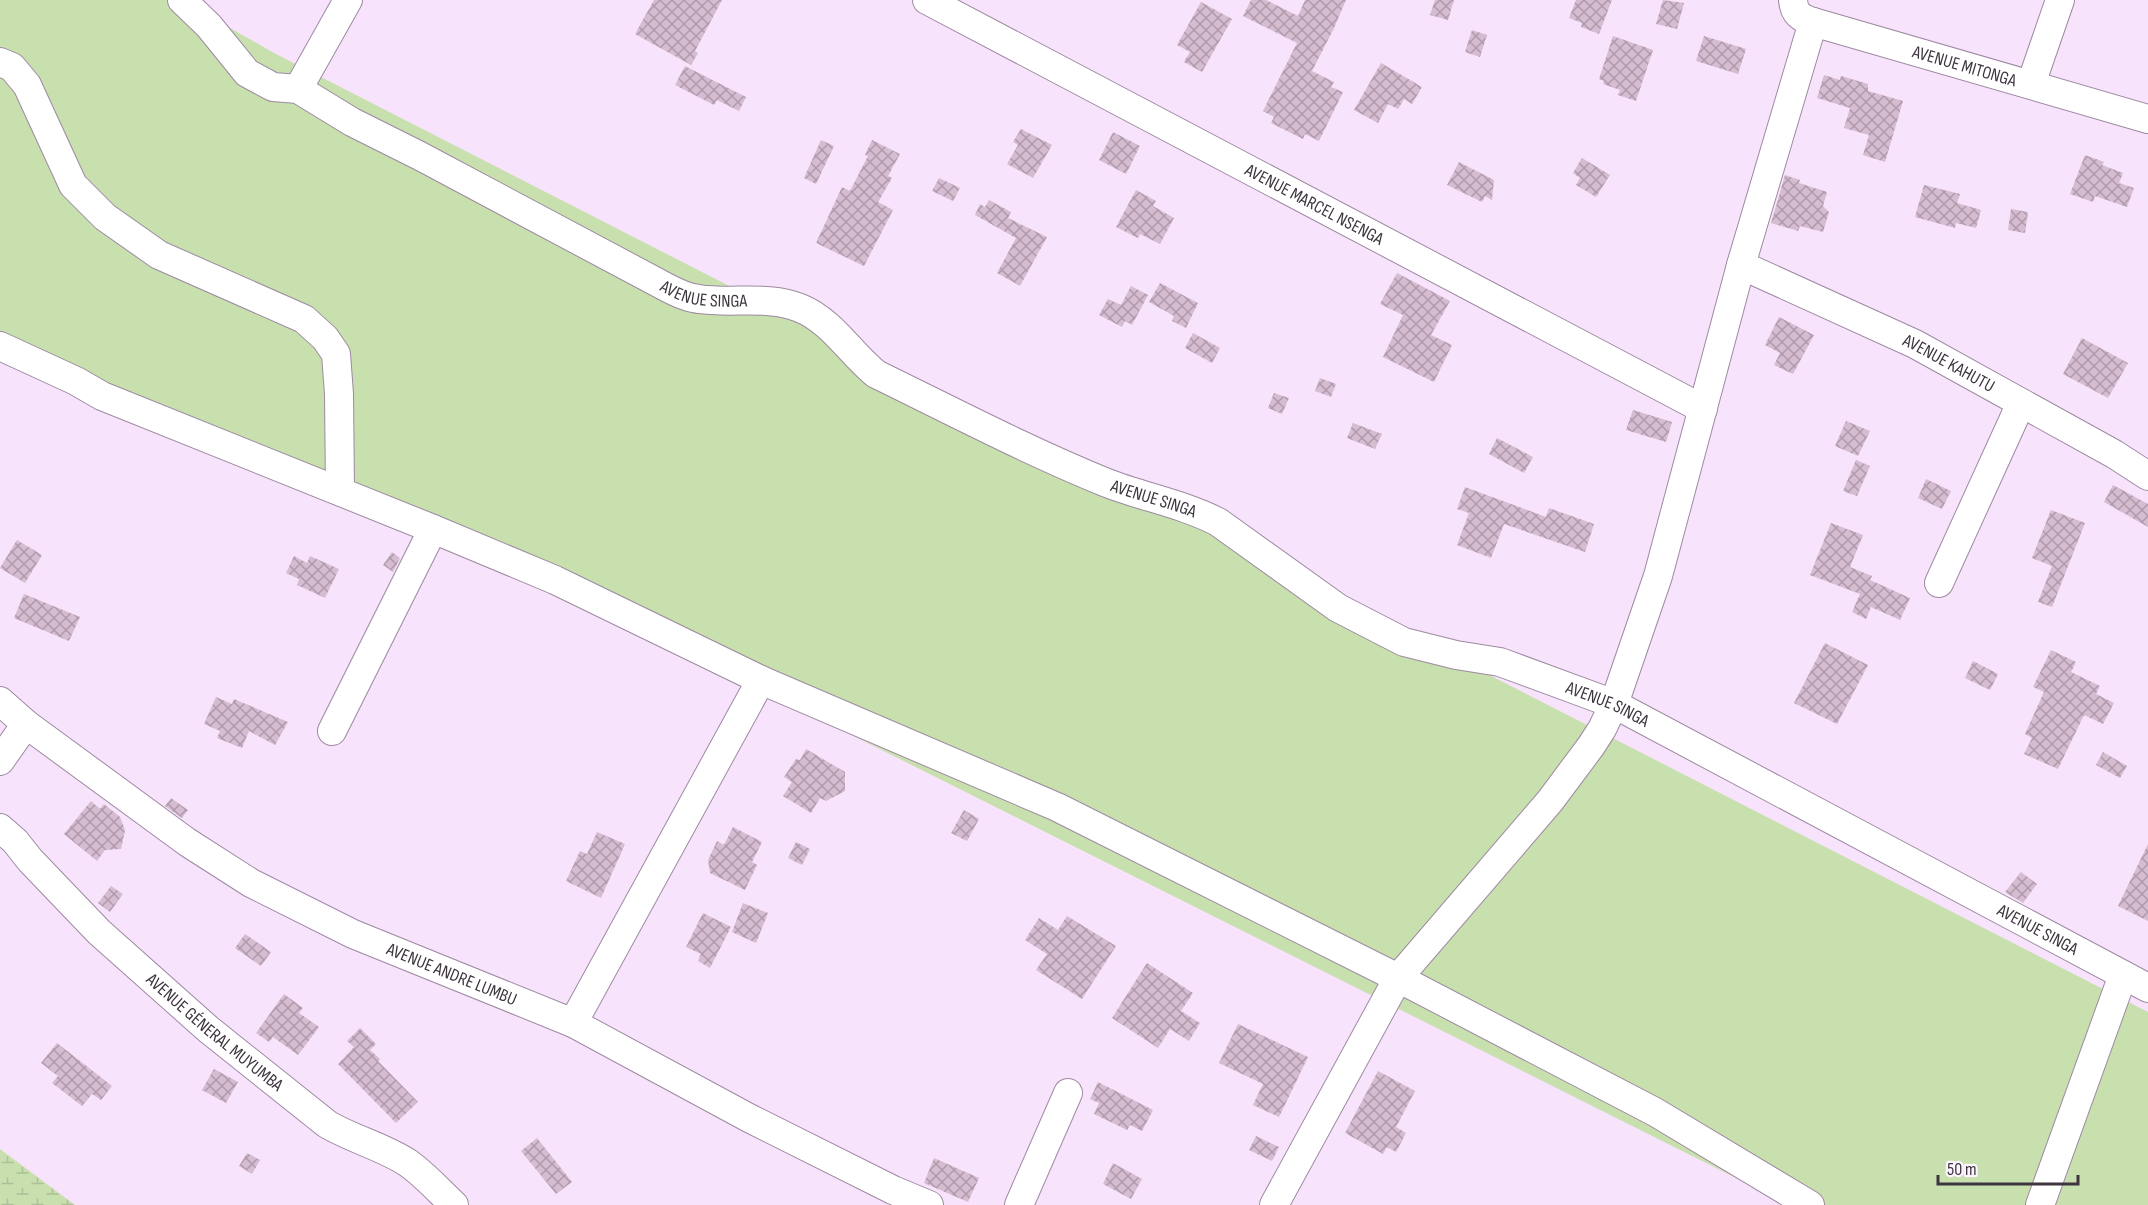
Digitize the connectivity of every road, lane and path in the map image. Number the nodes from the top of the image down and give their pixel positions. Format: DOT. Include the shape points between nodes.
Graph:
graph roads {
  1 [pos="182,0"];
  2 [pos="348,0"];
  3 [pos="927,0"];
  4 [pos="1793,0"];
  5 [pos="2060,0"];
  6 [pos="1813,22"];
  7 [pos="0,62"];
  8 [pos="2031,84"];
  9 [pos="298,88"];
  10 [pos="2148,119"];
  11 [pos="1741,265"];
  12 [pos="0,346"];
  13 [pos="2021,403"];
  14 [pos="1703,409"];
  15 [pos="2148,476"];
  16 [pos="340,491"];
  17 [pos="433,529"];
  18 [pos="1939,583"];
  19 [pos="761,680"];
  20 [pos="0,701"];
  21 [pos="1614,704"];
  22 [pos="26,724"];
  23 [pos="332,731"];
  24 [pos="0,761"];
  25 [pos="0,828"];
  26 [pos="1398,978"];
  27 [pos="2136,982"];
  28 [pos="573,1023"];
  29 [pos="1068,1093"];
  30 [pos="454,1205"];
  31 [pos="929,1205"];
  32 [pos="1018,1205"];
  33 [pos="1274,1205"];
  34 [pos="1810,1205"];
  35 [pos="2040,1205"];
  1 -- 9 [label="street, AVENUE SINGA" via="247,73 273,87"];
  2 -- 9 [label="street"];
  3 -- 14 [label="street, AVENUE MARCEL NSENGA"];
  4 -- 6 [label="street, AVENUE MITONGA" via="1798,15"];
  5 -- 8 [label="street"];
  6 -- 8 [label="street, AVENUE MITONGA"];
  6 -- 11 [label="street"];
  7 -- 16 [label="street" via="12,67 27,85 73,185 105,217 159,255 304,319 325,338 336,354"];
  8 -- 10 [label="street, AVENUE MITONGA"];
  9 -- 21 [label="street, AVENUE SINGA" via="352,122 681,294 698,299 781,302 801,308 843,340 876,374 1050,458 1211,518 1338,608 1404,642 1500,662"];
  11 -- 13 [label="street, AVENUE KAHUTU" via="1916,344"];
  11 -- 14 [label="street"];
  12 -- 16 [label="street" via="102,396"];
  13 -- 15 [label="street, AVENUE KAHUTU"];
  13 -- 18 [label="street"];
  14 -- 21 [label="street" via="1658,576"];
  16 -- 17 [label="street"];
  17 -- 19 [label="street" via="555,580"];
  17 -- 23 [label="street"];
  19 -- 26 [label="street" via="1057,807"];
  19 -- 28 [label="street"];
  20 -- 22 [label="street, AVENUE ANDRE LUMBU"];
  21 -- 26 [label="street" via="1591,746 1550,801"];
  21 -- 27 [label="street, AVENUE SINGA"];
  22 -- 24 [label="street"];
  22 -- 28 [label="street, AVENUE ANDRE LUMBU" via="251,883 353,934"];
  25 -- 30 [label="street, AVENUE GÉNERAL MUYUMBA" via="79,913 208,1029 327,1124 407,1162"];
  26 -- 33 [label="street"];
  26 -- 34 [label="street" via="1655,1112"];
  27 -- 35 [label="street"];
  28 -- 31 [label="street, AVENUE ANDRE LUMBU" via="749,1118"];
  29 -- 32 [label="street"];
}
